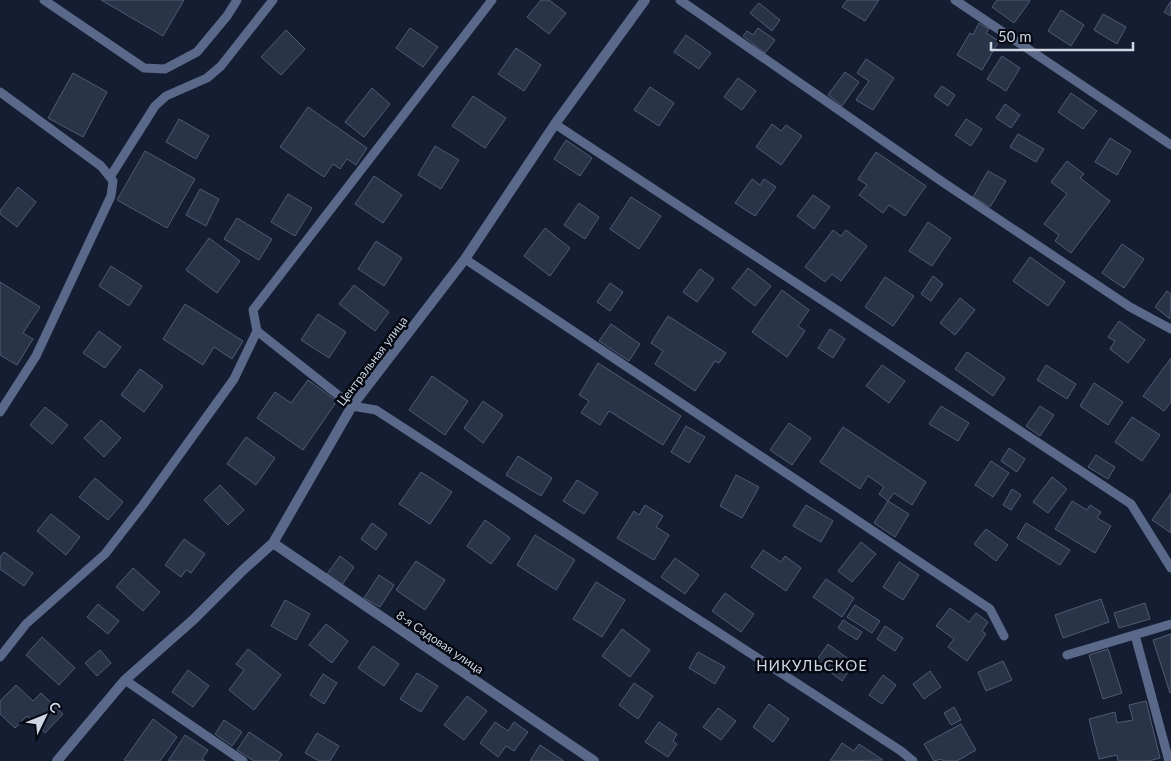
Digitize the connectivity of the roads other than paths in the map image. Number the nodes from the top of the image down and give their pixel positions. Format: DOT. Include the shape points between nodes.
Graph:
graph roads {
  1 [pos="44,0"];
  2 [pos="237,0"];
  3 [pos="273,0"];
  4 [pos="492,0"];
  5 [pos="645,0"];
  6 [pos="680,0"];
  7 [pos="955,0"];
  8 [pos="0,92"];
  9 [pos="555,124"];
  10 [pos="1171,145"];
  11 [pos="110,177"];
  12 [pos="465,260"];
  13 [pos="1171,329"];
  14 [pos="257,331"];
  15 [pos="352,406"];
  16 [pos="0,412"];
  17 [pos="273,543"];
  18 [pos="1171,568"];
  19 [pos="1171,624"];
  20 [pos="1135,634"];
  21 [pos="1004,636"];
  22 [pos="1067,655"];
  23 [pos="0,657"];
  24 [pos="125,680"];
  25 [pos="57,761"];
  26 [pos="243,761"];
  27 [pos="594,761"];
  28 [pos="913,761"];
  29 [pos="1169,761"];
  1 -- 2 [label="lane" via="144,68 165,69 197,52"];
  3 -- 11 [label="lane" via="221,66 207,78 166,96 155,106"];
  4 -- 14 [label="lane" via="253,310"];
  5 -- 9 [label="street, Центральная улица"];
  6 -- 13 [label="lane" via="952,189 1130,307"];
  7 -- 10 [label="lane"];
  8 -- 11 [label="lane" via="101,166"];
  9 -- 12 [label="street, Центральная улица"];
  9 -- 18 [label="lane" via="1131,504"];
  11 -- 16 [label="lane" via="113,181 111,196 36,356"];
  12 -- 15 [label="street, Центральная улица"];
  12 -- 21 [label="lane" via="990,609"];
  14 -- 15 [label="lane"];
  14 -- 23 [label="lane" via="234,378 105,554 26,624"];
  15 -- 17 [label="street, Центральная улица"];
  15 -- 28 [label="lane" via="376,410"];
  17 -- 24 [label="street, Центральная улица"];
  17 -- 27 [label="street, 8-я Садовая улица"];
  19 -- 20 [label="lane"];
  20 -- 22 [label="lane"];
  20 -- 29 [label="lane"];
  24 -- 25 [label="street, Центральная улица"];
  24 -- 26 [label="lane"];
}
